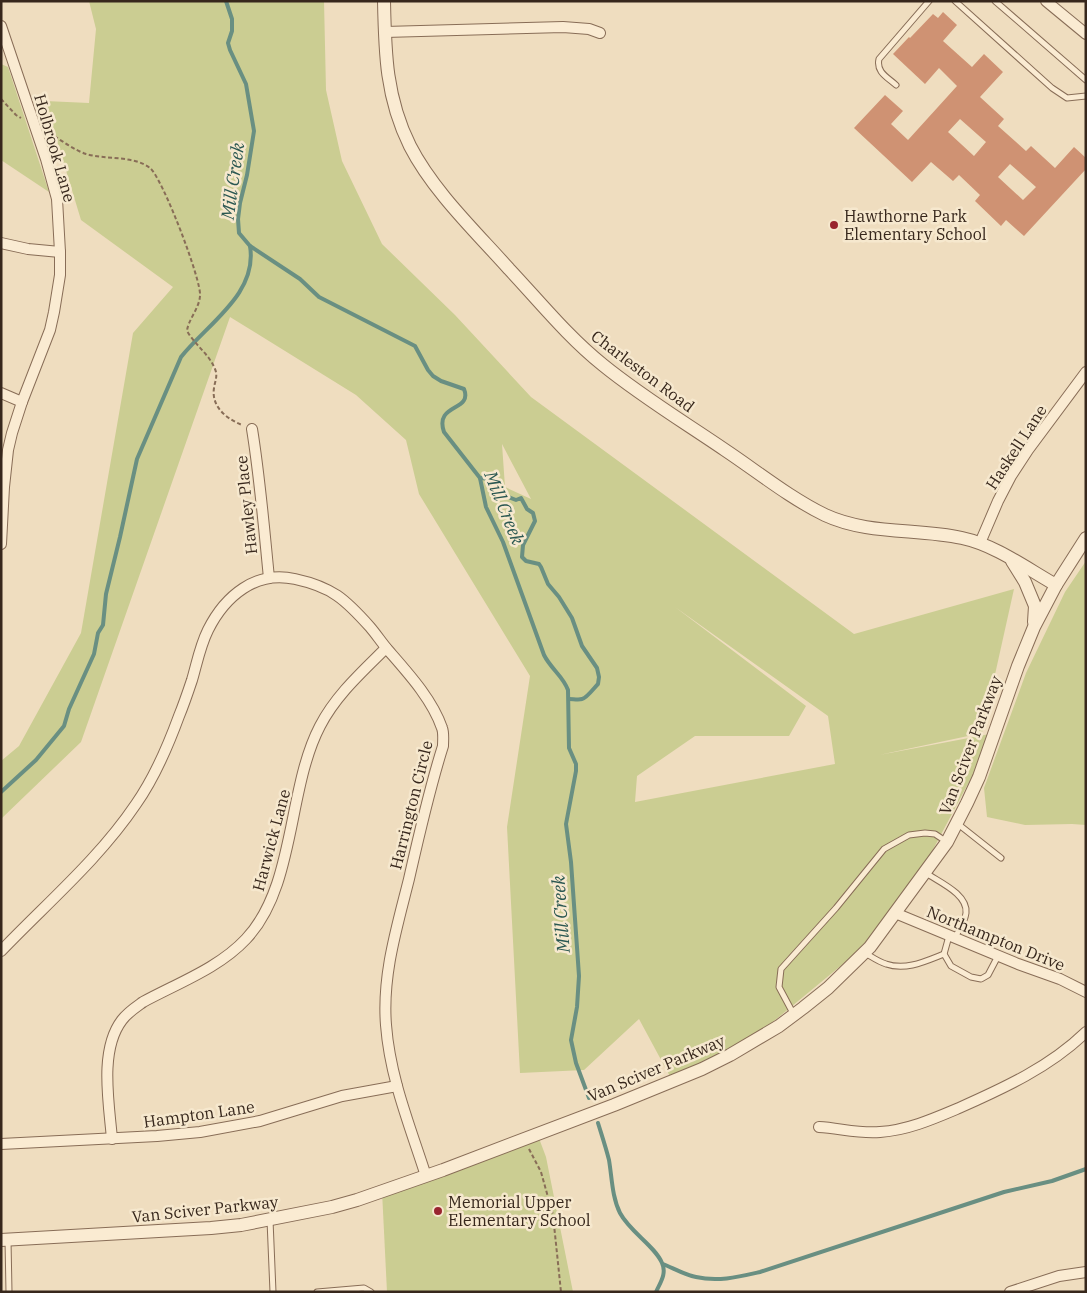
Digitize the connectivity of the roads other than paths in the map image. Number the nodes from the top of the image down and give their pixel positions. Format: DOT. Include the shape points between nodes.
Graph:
graph roads {
  1 [pos="384,1"];
  2 [pos="929,1"];
  3 [pos="955,1"];
  4 [pos="995,1"];
  5 [pos="1046,1"];
  6 [pos="1,26"];
  7 [pos="385,32"];
  8 [pos="600,33"];
  9 [pos="1086,34"];
  10 [pos="1086,80"];
  11 [pos="896,85"];
  12 [pos="1086,96"];
  13 [pos="1,243"];
  14 [pos="60,252"];
  15 [pos="1086,372"];
  16 [pos="1,393"];
  17 [pos="22,402"];
  18 [pos="252,429"];
  19 [pos="1086,538"];
  20 [pos="980,543"];
  21 [pos="1,544"];
  22 [pos="1011,559"];
  23 [pos="269,578"];
  24 [pos="1056,585"];
  25 [pos="1034,627"];
  26 [pos="386,648"];
  27 [pos="958,824"];
  28 [pos="947,842"];
  29 [pos="1001,858"];
  30 [pos="926,873"];
  31 [pos="895,913"];
  32 [pos="952,937"];
  33 [pos="1,951"];
  34 [pos="864,953"];
  35 [pos="944,954"];
  36 [pos="998,956"];
  37 [pos="1086,992"];
  38 [pos="794,1015"];
  39 [pos="1086,1032"];
  40 [pos="397,1086"];
  41 [pos="819,1126"];
  42 [pos="112,1139"];
  43 [pos="1,1144"];
  44 [pos="426,1176"];
  45 [pos="270,1220"];
  46 [pos="4,1240"];
  47 [pos="1086,1272"];
  48 [pos="9,1292"];
  49 [pos="273,1292"];
  50 [pos="317,1292"];
  51 [pos="371,1292"];
  52 [pos="1010,1292"];
  1 -- 7 [label="street, Charleston Road"];
  2 -- 11 [label="lane" via="879,58 878,66 882,73"];
  3 -- 12 [label="lane" via="1052,88 1067,98"];
  4 -- 10 [label="lane"];
  5 -- 9 [label="street"];
  6 -- 14 [label="street, Holbrook Lane" via="57,199"];
  7 -- 8 [label="street" via="563,26"];
  7 -- 20 [label="street, Charleston Road" via="389,83 401,125 420,164 492,252 597,360 642,394 827,516 869,528 922,531"];
  13 -- 14 [label="street" via="28,250"];
  14 -- 17 [label="street, Holbrook Lane" via="60,275 50,330"];
  15 -- 20 [label="street, Haskell Lane" via="1011,476"];
  16 -- 17 [label="street"];
  17 -- 21 [label="street, Holbrook Lane" via="8,450"];
  18 -- 23 [label="street, Hawley Place"];
  19 -- 24 [label="street, Van Sciver Parkway"];
  20 -- 22 [label="street, Charleston Road"];
  22 -- 24 [label="street, Charleston Road"];
  22 -- 25 [label="street" via="1035,606"];
  23 -- 26 [label="street, Harrington Circle" via="292,578 335,593 348,603"];
  23 -- 33 [label="street, Harrington Circle" via="237,593 217,615 202,646 165,752 136,804 98,852"];
  24 -- 25 [label="street, Van Sciver Parkway"];
  25 -- 27 [label="street, Van Sciver Parkway" via="979,777"];
  26 -- 40 [label="street, Harrington Circle" via="427,700 443,729 443,746 388,972 386,1027"];
  26 -- 42 [label="street, Harwick Lane" via="346,688 320,726 304,774 273,897 258,924 236,950 131,1010 115,1031 107,1073"];
  27 -- 28 [label="street, Van Sciver Parkway"];
  27 -- 29 [label="lane"];
  28 -- 30 [label="street, Van Sciver Parkway"];
  28 -- 38 [label="lane" via="935,834 925,833 910,835 884,849 781,968 779,987"];
  30 -- 31 [label="street, Van Sciver Parkway"];
  30 -- 32 [label="lane" via="964,902 963,923"];
  31 -- 32 [label="street, Northampton Drive"];
  31 -- 34 [label="street, Van Sciver Parkway"];
  32 -- 35 [label="lane"];
  32 -- 36 [label="street, Northampton Drive"];
  34 -- 35 [label="lane" via="900,967"];
  34 -- 38 [label="street, Van Sciver Parkway"];
  35 -- 36 [label="lane" via="951,966 981,979 988,975"];
  36 -- 37 [label="street, Northampton Drive"];
  38 -- 44 [label="street, Van Sciver Parkway" via="702,1069"];
  39 -- 41 [label="street" via="1060,1055 993,1093 921,1124 873,1132"];
  40 -- 42 [label="street, Hampton Lane" via="342,1096 260,1121 220,1129"];
  40 -- 44 [label="street, Harrington Circle"];
  42 -- 43 [label="street, Hampton Lane"];
  44 -- 45 [label="street, Van Sciver Parkway" via="349,1203"];
  45 -- 46 [label="street, Van Sciver Parkway" via="211,1228"];
  45 -- 49 [label="lane"];
  46 -- 48 [label="lane"];
  47 -- 52 [label="street" via="1059,1276"];
  50 -- 51 [label="lane" via="364,1288"];
}
